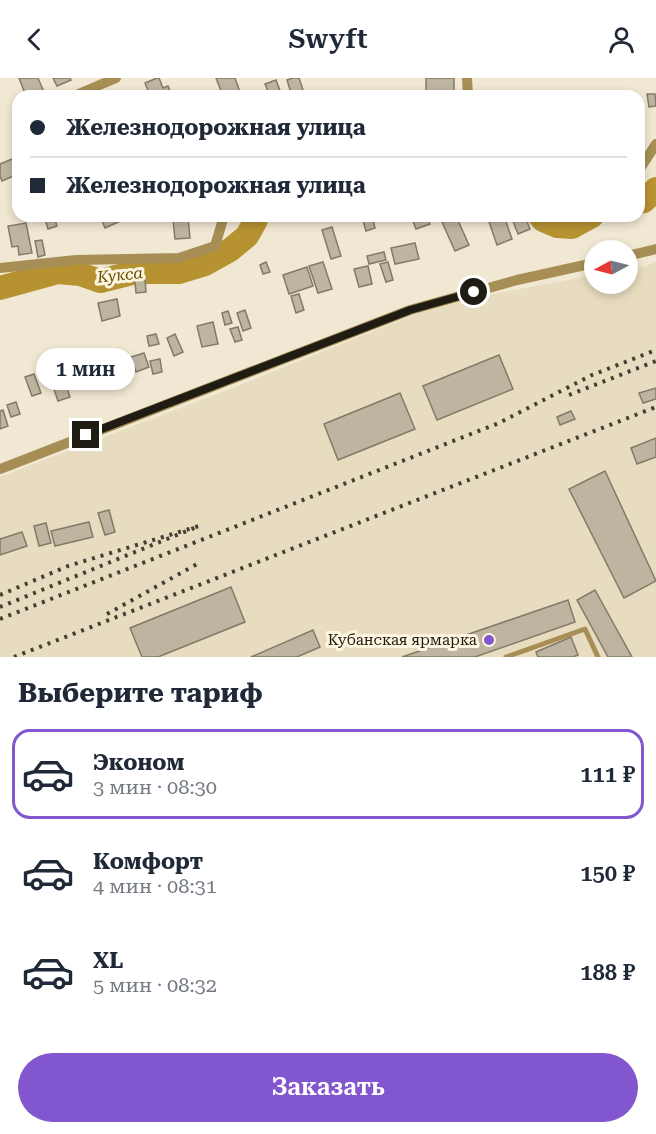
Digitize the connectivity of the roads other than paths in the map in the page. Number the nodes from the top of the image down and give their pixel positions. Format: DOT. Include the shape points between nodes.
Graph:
graph roads {
  1 [pos="116,78"];
  2 [pos="102,81"];
  3 [pos="85,90"];
  4 [pos="656,144"];
  5 [pos="645,161"];
  6 [pos="222,222"];
  7 [pos="656,249"];
  8 [pos="638,253"];
  9 [pos="584,265"];
  10 [pos="0,268"];
  11 [pos="0,469"];
  12 [pos="506,657"];
  13 [pos="598,657"];
  1 -- 2 [label="street"];
  2 -- 3 [label="street"];
  4 -- 5 [label="street"];
  6 -- 10 [label="street" via="215,246 179,258 76,260"];
  7 -- 8 [label="street"];
  9 -- 11 [label="street" via="410,310"];
  12 -- 13 [label="lane" via="585,629"];
}
